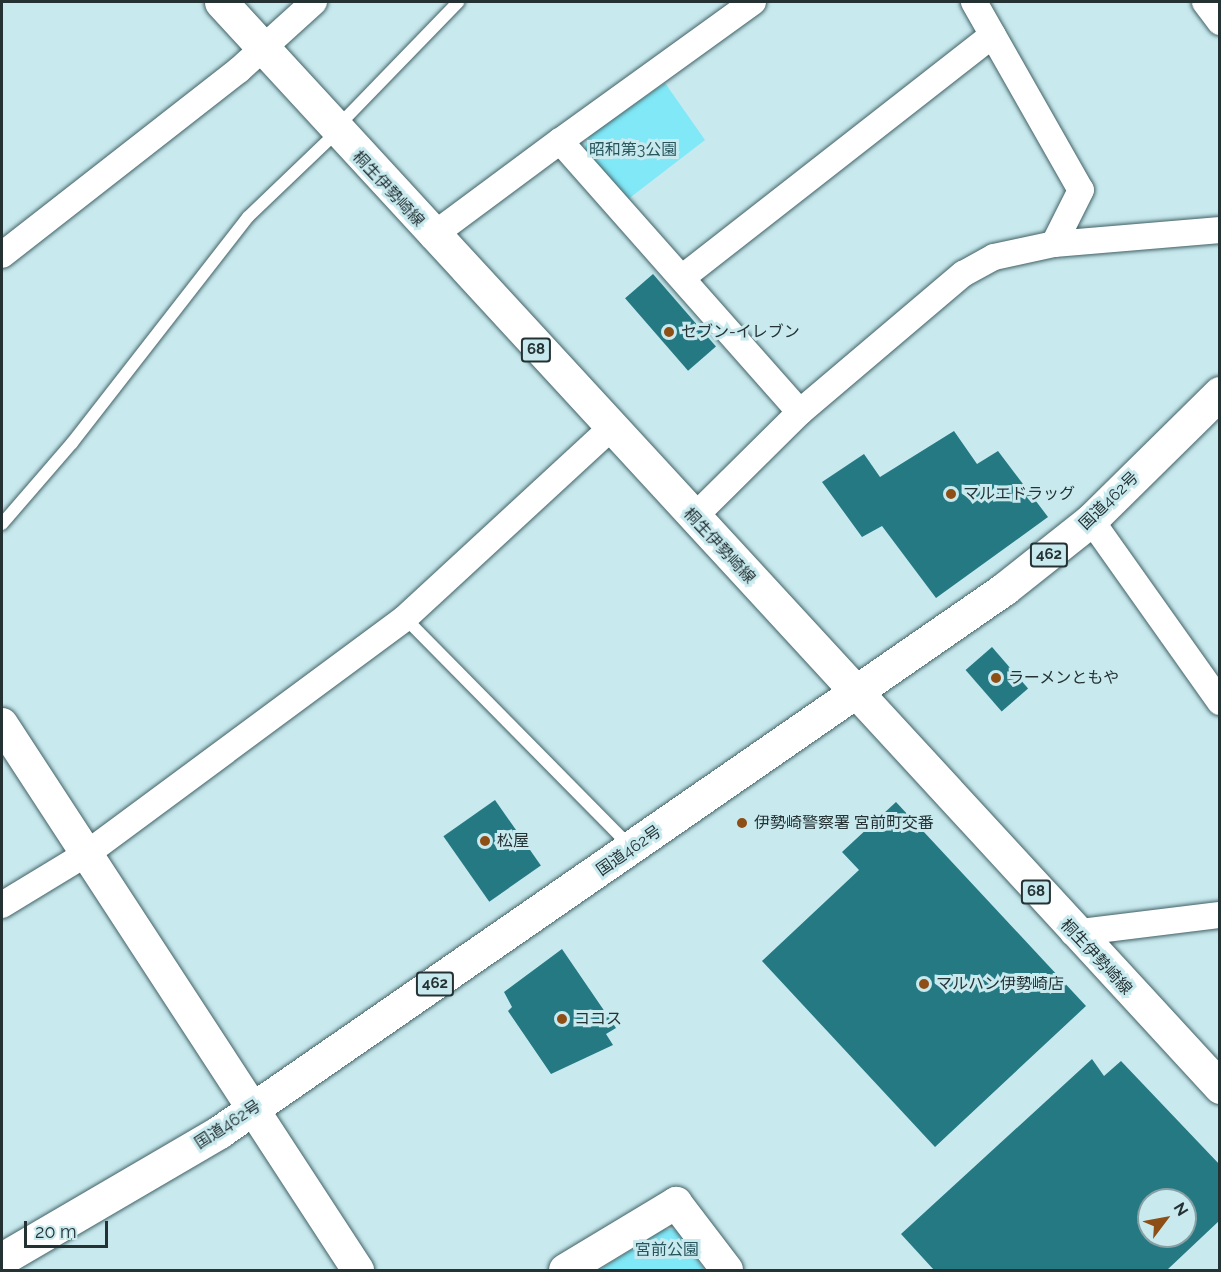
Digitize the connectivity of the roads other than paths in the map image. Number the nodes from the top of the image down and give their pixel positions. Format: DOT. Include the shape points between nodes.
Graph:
graph roads {
  1 [pos="221,2"];
  2 [pos="314,2"];
  3 [pos="458,2"];
  4 [pos="753,2"];
  5 [pos="974,2"];
  6 [pos="1205,2"];
  7 [pos="1220,22"];
  8 [pos="993,35"];
  9 [pos="262,48"];
  10 [pos="335,131"];
  11 [pos="560,141"];
  12 [pos="1220,230"];
  13 [pos="432,236"];
  14 [pos="1054,244"];
  15 [pos="2,255"];
  16 [pos="683,277"];
  17 [pos="1220,393"];
  18 [pos="800,412"];
  19 [pos="610,429"];
  20 [pos="693,518"];
  21 [pos="1090,520"];
  22 [pos="2,524"];
  23 [pos="405,618"];
  24 [pos="857,692"];
  25 [pos="1220,702"];
  26 [pos="2,724"];
  27 [pos="632,849"];
  28 [pos="89,852"];
  29 [pos="2,904"];
  30 [pos="1220,915"];
  31 [pos="1074,933"];
  32 [pos="1220,1087"];
  33 [pos="254,1109"];
  34 [pos="2,1259"];
  35 [pos="358,1270"];
  36 [pos="566,1270"];
  37 [pos="727,1270"];
  1 -- 9 [label="main road, 桐生伊勢崎線 / 68"];
  2 -- 9 [label="street"];
  3 -- 10 [label="lane"];
  4 -- 11 [label="street"];
  5 -- 8 [label="street"];
  6 -- 7 [label="street"];
  8 -- 14 [label="street" via="1081,190"];
  8 -- 16 [label="street"];
  9 -- 10 [label="main road, 桐生伊勢崎線 / 68"];
  9 -- 15 [label="street"];
  10 -- 13 [label="main road, 桐生伊勢崎線 / 68"];
  10 -- 22 [label="lane" via="248,217 72,443"];
  11 -- 13 [label="street"];
  11 -- 16 [label="street"];
  12 -- 14 [label="street"];
  13 -- 19 [label="main road, 桐生伊勢崎線 / 68"];
  14 -- 18 [label="street" via="994,257 963,274"];
  16 -- 18 [label="street"];
  17 -- 21 [label="main road, 国道462号 / 462"];
  18 -- 20 [label="street"];
  19 -- 20 [label="main road, 桐生伊勢崎線 / 68"];
  19 -- 23 [label="street"];
  20 -- 24 [label="main road, 桐生伊勢崎線 / 68"];
  21 -- 24 [label="main road, 国道462号 / 462"];
  21 -- 25 [label="street"];
  23 -- 27 [label="lane"];
  23 -- 28 [label="street"];
  24 -- 27 [label="main road, 国道462号 / 462"];
  24 -- 31 [label="main road, 桐生伊勢崎線 / 68"];
  26 -- 28 [label="street"];
  27 -- 33 [label="main road, 国道462号 / 462"];
  28 -- 29 [label="street"];
  28 -- 33 [label="street"];
  30 -- 31 [label="street"];
  31 -- 32 [label="main road, 桐生伊勢崎線 / 68"];
  33 -- 34 [label="main road, 国道462号 / 462"];
  33 -- 35 [label="street"];
  36 -- 37 [label="street" via="676,1203"];
}
